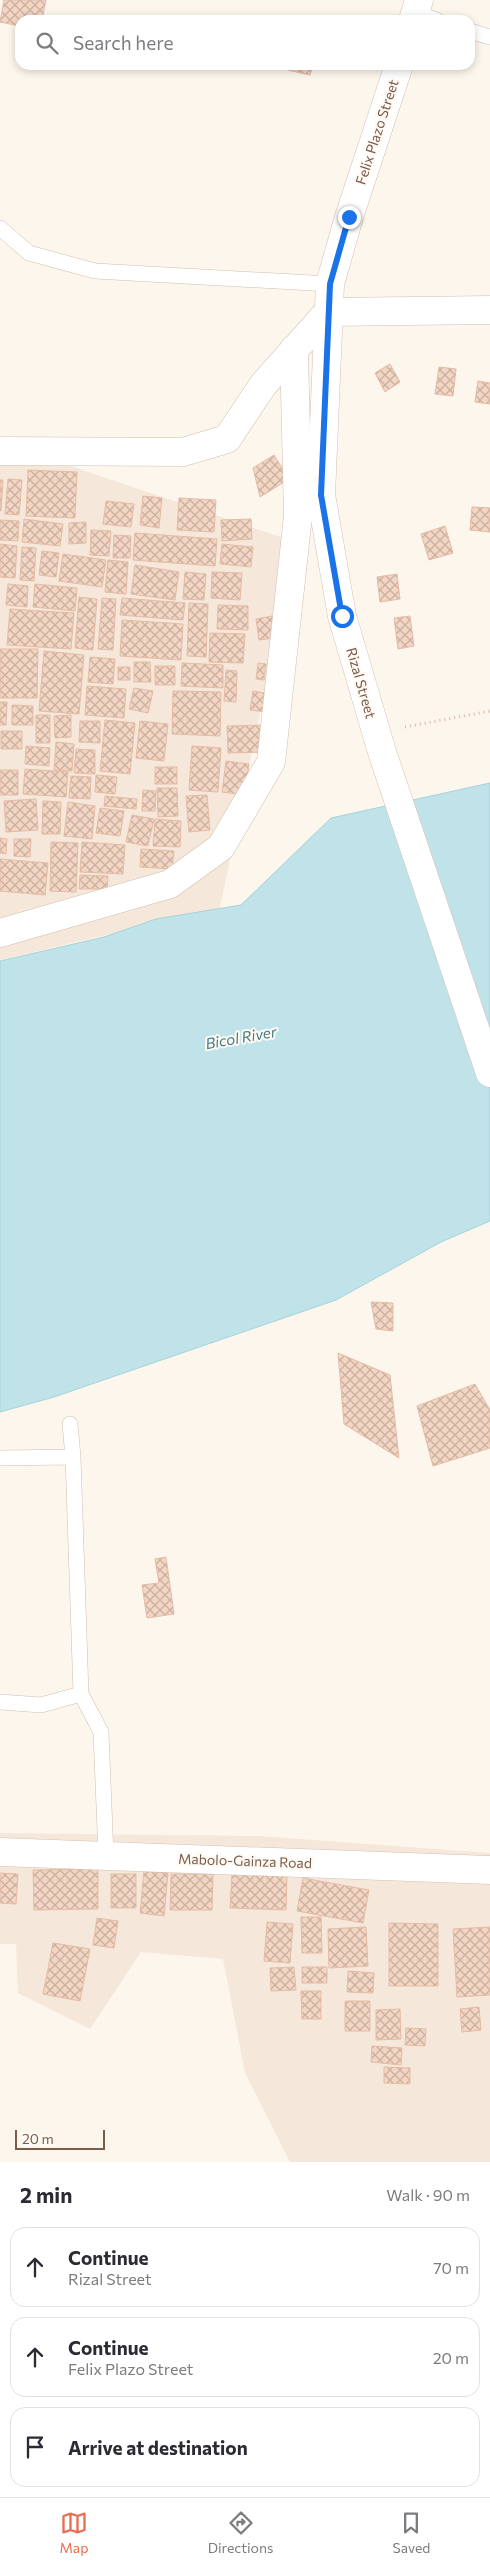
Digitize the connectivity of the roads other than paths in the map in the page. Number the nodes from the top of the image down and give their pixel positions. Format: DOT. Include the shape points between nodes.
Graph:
graph roads {
  1 [pos="475,32"];
  2 [pos="490,37"];
  3 [pos="397,70"];
  4 [pos="0,228"];
  5 [pos="330,284"];
  6 [pos="490,310"];
  7 [pos="328,312"];
  8 [pos="294,349"];
  9 [pos="0,451"];
  10 [pos="0,934"];
  11 [pos="490,1073"];
  12 [pos="70,1424"];
  13 [pos="74,1457"];
  14 [pos="0,1458"];
  15 [pos="81,1694"];
  16 [pos="0,1702"];
  17 [pos="0,1852"];
  18 [pos="106,1856"];
  19 [pos="490,1870"];
  1 -- 2 [label="lane"];
  3 -- 5 [label="main road, Felix Plazo Street"];
  4 -- 5 [label="lane" via="29,253 94,271"];
  5 -- 7 [label="main road, Rizal Street"];
  6 -- 7 [label="main road"];
  7 -- 8 [label="main road"];
  7 -- 11 [label="main road, Rizal Street" via="321,495 342,616 382,752"];
  8 -- 9 [label="main road" via="263,385 227,439 183,452"];
  8 -- 10 [label="main road" via="298,516 271,762 221,847 170,884"];
  12 -- 13 [label="lane"];
  13 -- 14 [label="lane"];
  13 -- 15 [label="lane"];
  15 -- 16 [label="lane" via="41,1705"];
  15 -- 18 [label="lane" via="101,1732"];
  17 -- 18 [label="main road, Mabolo-Gainza Road"];
  18 -- 19 [label="main road, Mabolo-Gainza Road"];
}
